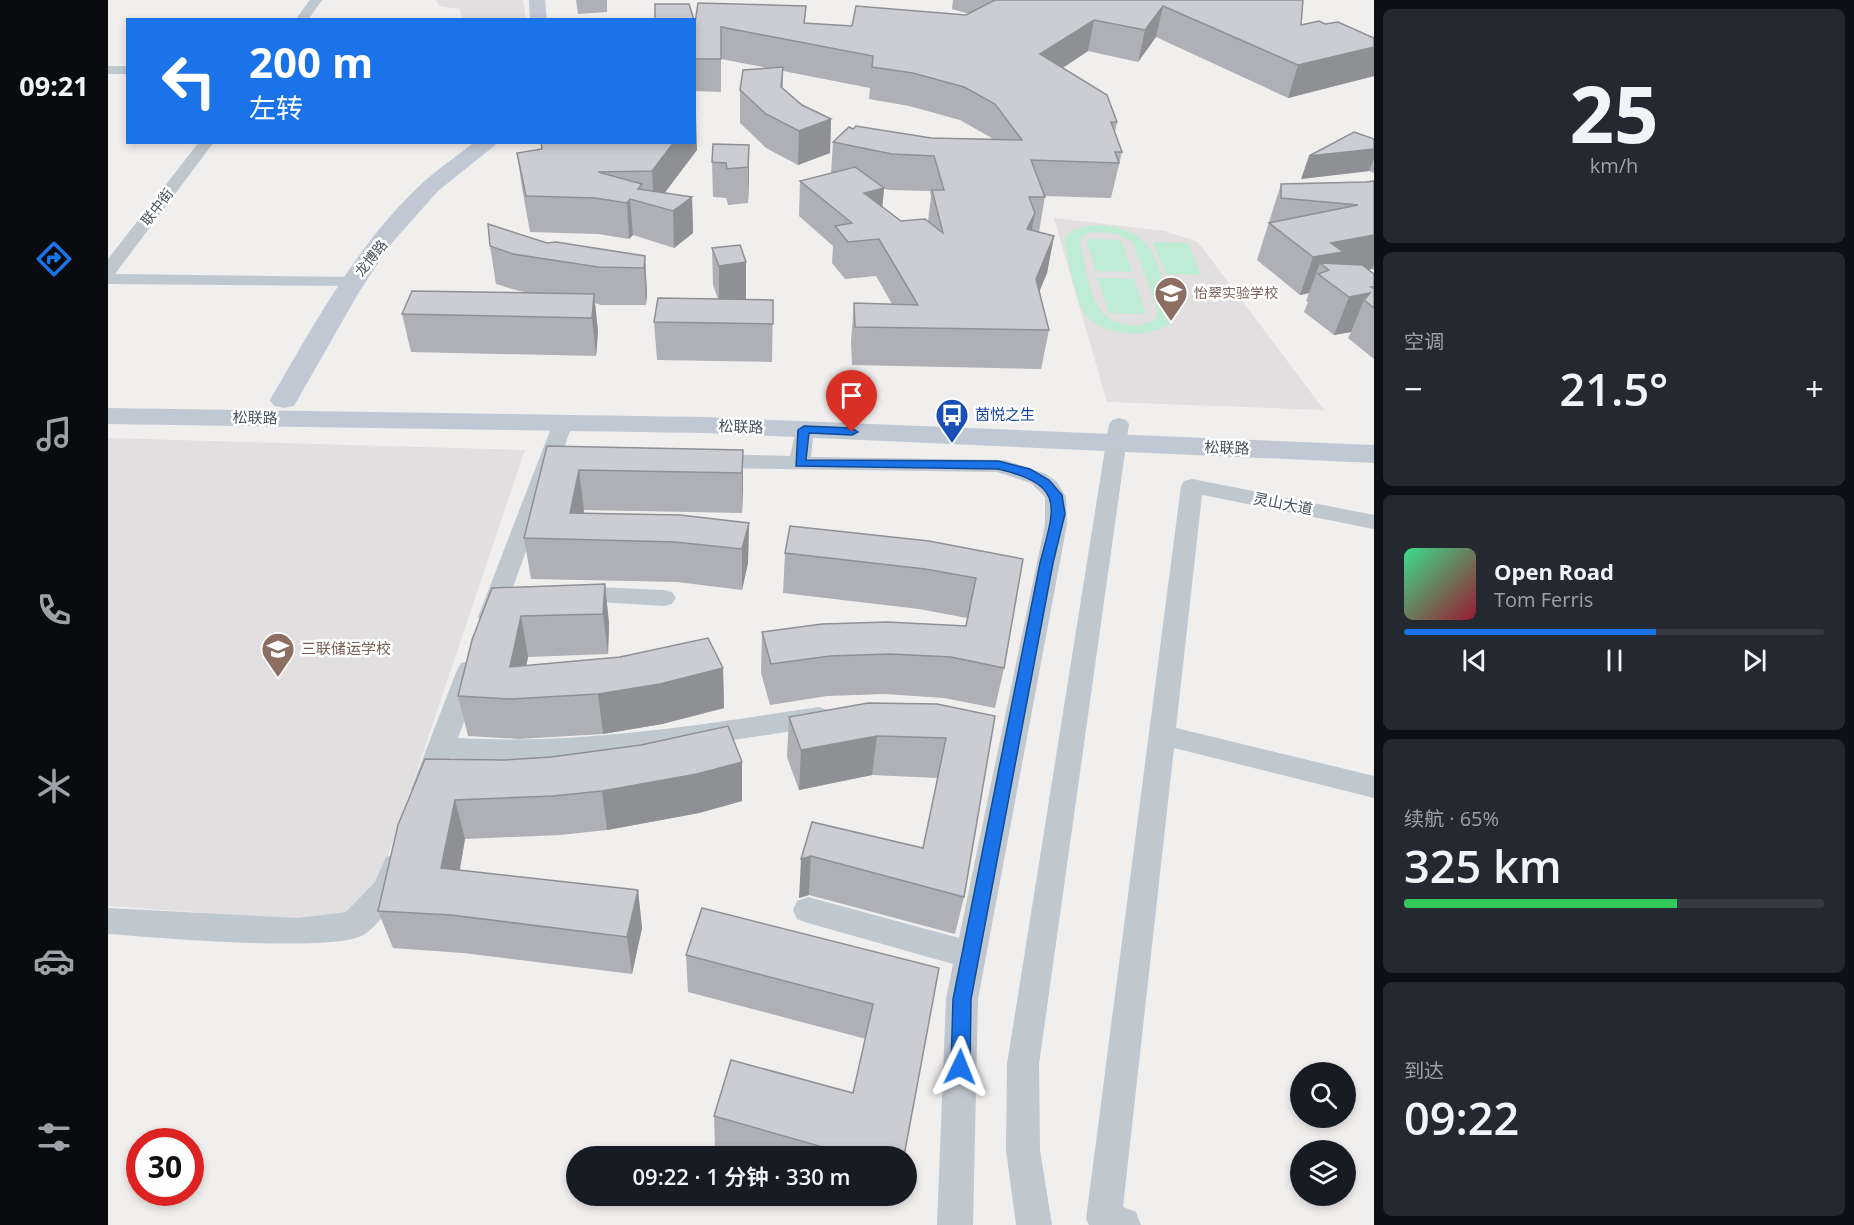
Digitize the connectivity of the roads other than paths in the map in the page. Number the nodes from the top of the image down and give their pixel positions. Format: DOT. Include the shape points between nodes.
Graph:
graph roads {
  1 [pos="316,0"];
  2 [pos="537,0"];
  3 [pos="303,18"];
  4 [pos="539,18"];
  5 [pos="108,69"];
  6 [pos="126,70"];
  7 [pos="205,144"];
  8 [pos="486,144"];
  9 [pos="108,271"];
  10 [pos="108,279"];
  11 [pos="352,282"];
  12 [pos="108,396"];
  13 [pos="278,409"];
  14 [pos="108,416"];
  15 [pos="562,423"];
  16 [pos="804,430"];
  17 [pos="1374,433"];
  18 [pos="1118,434"];
  19 [pos="1374,454"];
  20 [pos="693,461"];
  21 [pos="800,464"];
  22 [pos="1374,522"];
  23 [pos="523,592"];
  24 [pos="664,598"];
  25 [pos="845,714"];
  26 [pos="1162,735"];
  27 [pos="441,747"];
  28 [pos="1374,787"];
  29 [pos="416,813"];
  30 [pos="403,846"];
  31 [pos="808,910"];
  32 [pos="108,921"];
  33 [pos="970,955"];
  34 [pos="955,1225"];
  35 [pos="1034,1225"];
  36 [pos="1123,1225"];
  1 -- 3 [label="street"];
  2 -- 4 [label="street"];
  5 -- 6 [label="street"];
  7 -- 9 [label="street, 联中街"];
  8 -- 11 [label="street, 龙博路" via="422,195"];
  10 -- 11 [label="street"];
  11 -- 13 [label="street, 龙博路"];
  12 -- 13 [label="street, 松联路"];
  13 -- 14 [label="street, 松联路"];
  13 -- 15 [label="street, 松联路"];
  13 -- 18 [label="street, 松联路" via="718,410"];
  15 -- 16 [label="street, 松联路"];
  15 -- 23 [label="street" via="562,458"];
  16 -- 18 [label="street, 松联路"];
  16 -- 21 [label="street"];
  17 -- 18 [label="street, 松联路"];
  18 -- 19 [label="street, 松联路"];
  18 -- 35 [label="street" via="1023,1064 1023,1150"];
  20 -- 21 [label="street"];
  21 -- 33 [label="street" via="998,465 1026,472 1045,482 1056,495 1059,514 1035,562 1003,727"];
  22 -- 26 [label="street, 灵山大道" via="1192,486"];
  23 -- 24 [label="street"];
  23 -- 27 [label="street" via="481,641"];
  25 -- 27 [label="street" via="635,745 519,752"];
  26 -- 28 [label="street"];
  26 -- 36 [label="street" via="1104,1219"];
  27 -- 29 [label="street"];
  30 -- 32 [label="street" via="386,890 354,925 298,931"];
  31 -- 33 [label="street"];
  33 -- 34 [label="street" via="962,999"];
}
